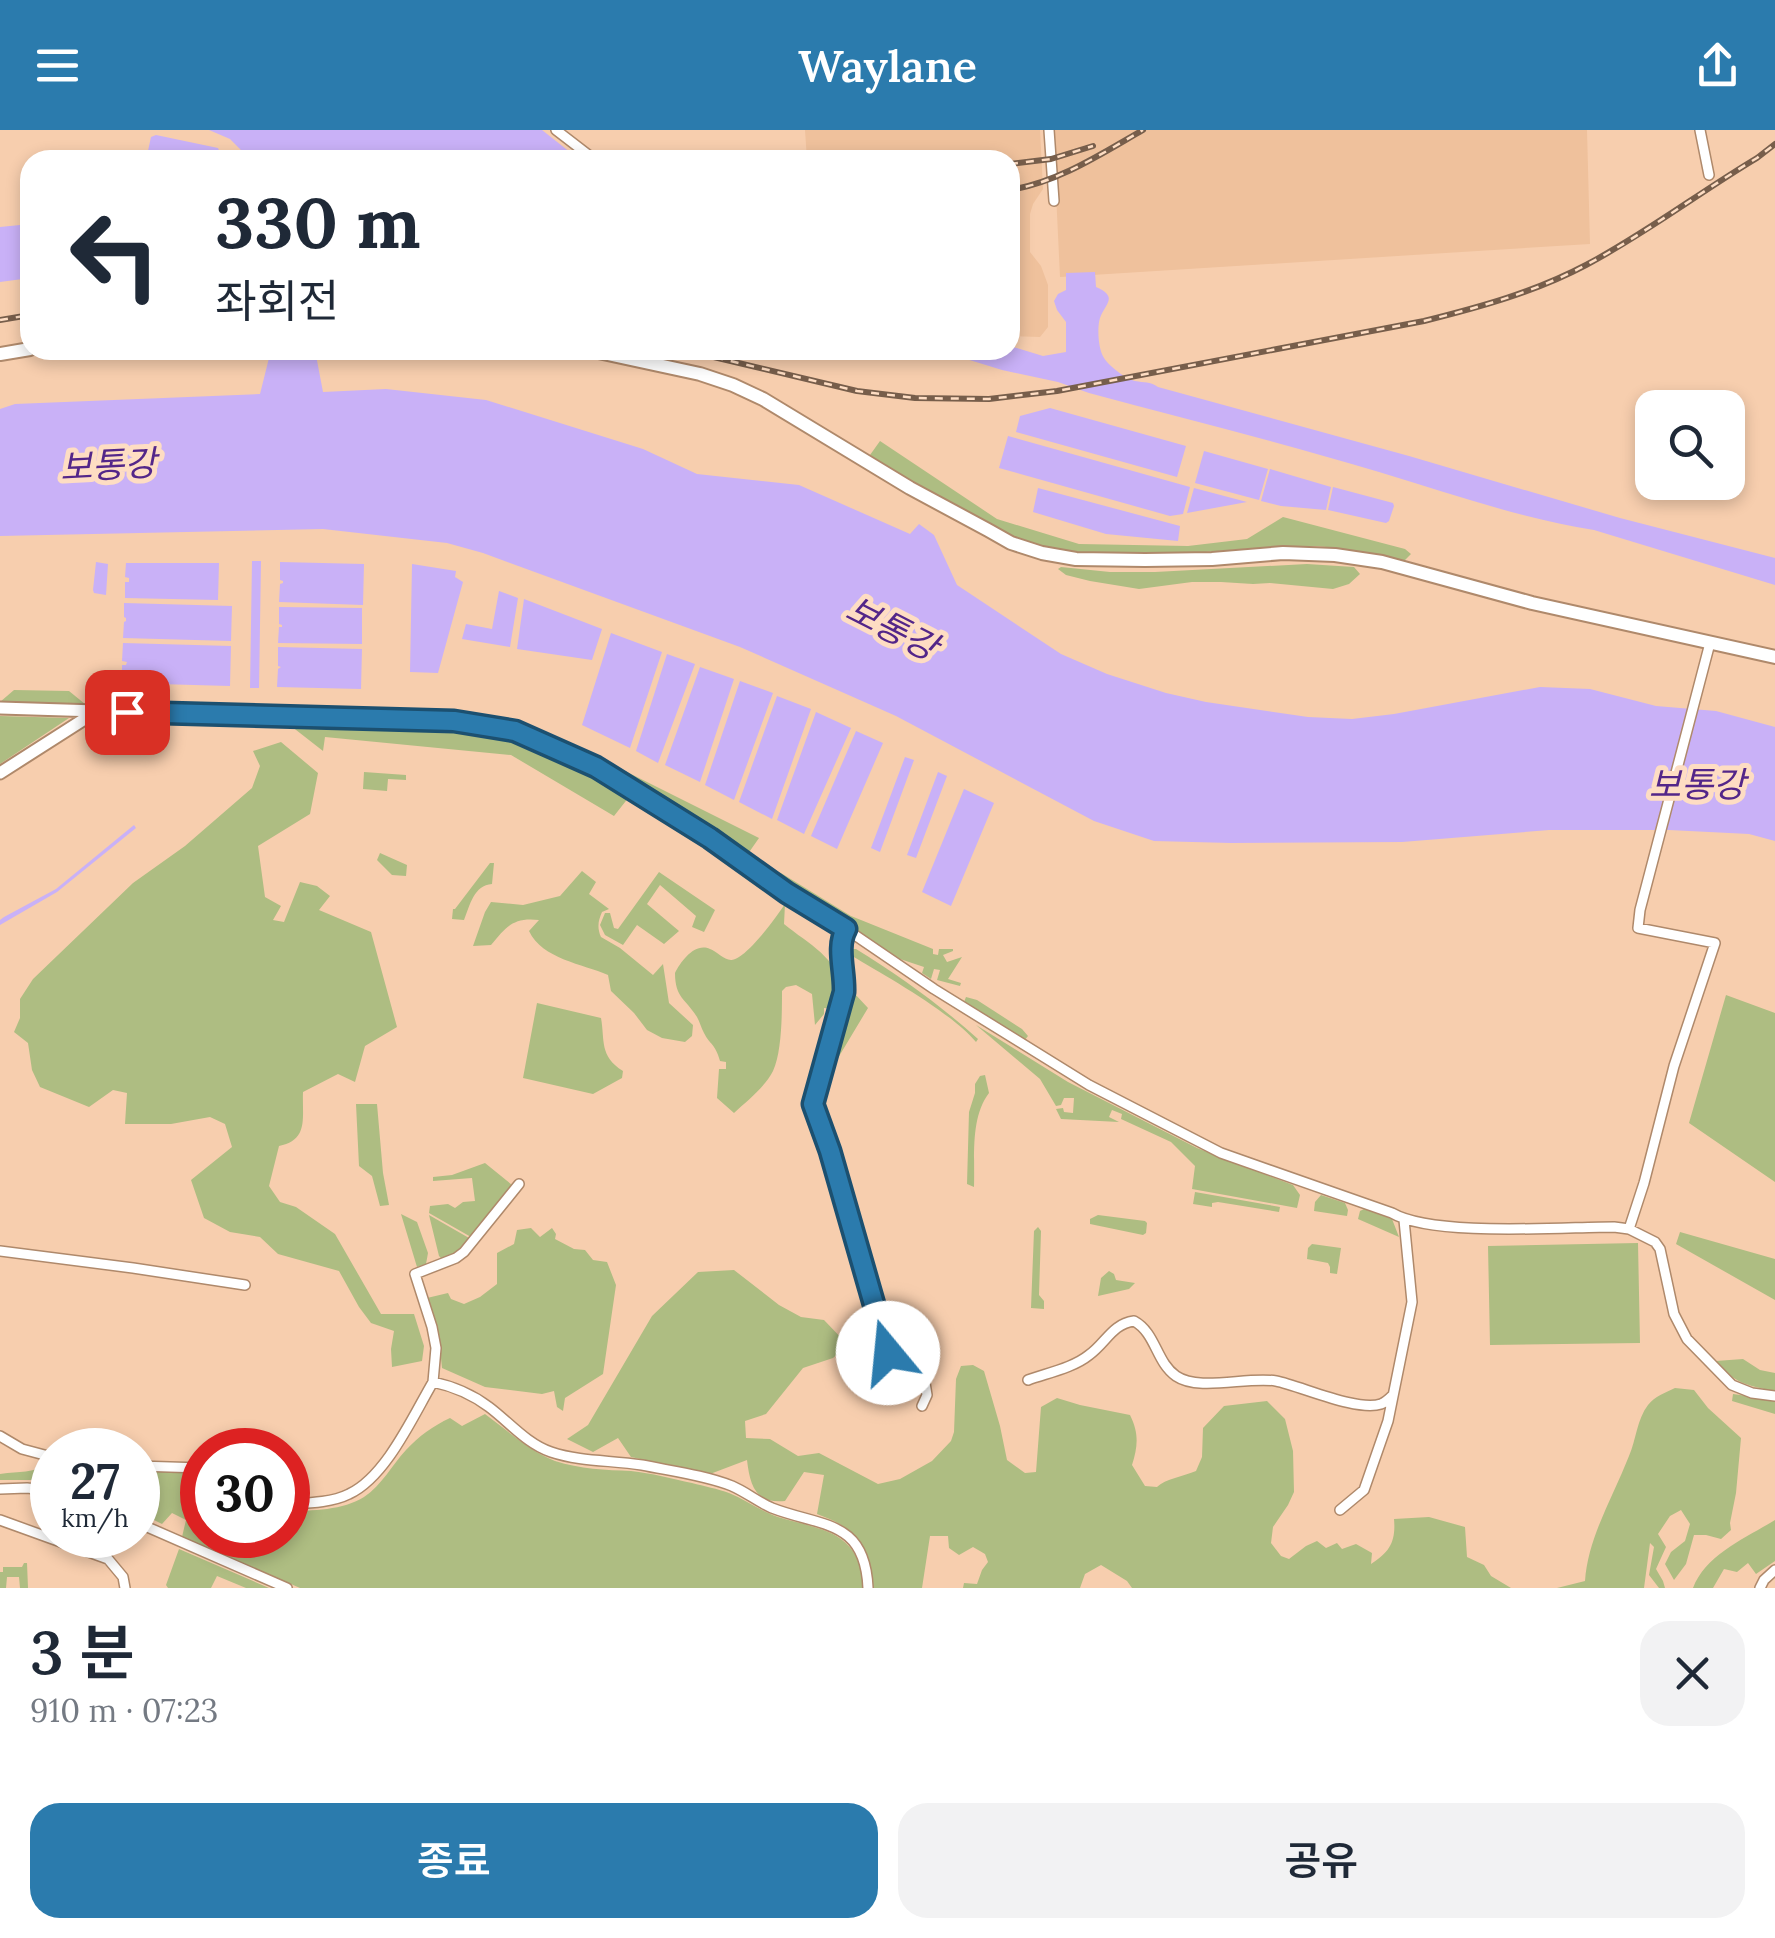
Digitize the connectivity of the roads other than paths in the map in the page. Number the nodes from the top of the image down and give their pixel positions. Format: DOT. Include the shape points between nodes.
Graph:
graph roads {
  1 [pos="556,130"];
  2 [pos="1049,130"];
  3 [pos="1700,130"];
  4 [pos="582,150"];
  5 [pos="1709,174"];
  6 [pos="1054,200"];
  7 [pos="635,360"];
  8 [pos="1710,643"];
  9 [pos="1775,658"];
  10 [pos="0,708"];
  11 [pos="96,711"];
  12 [pos="0,774"];
  13 [pos="846,929"];
  14 [pos="519,1184"];
  15 [pos="1404,1220"];
  16 [pos="1629,1229"];
  17 [pos="0,1251"];
  18 [pos="245,1285"];
  19 [pos="1028,1380"];
  20 [pos="433,1382"];
  21 [pos="1393,1395"];
  22 [pos="1775,1396"];
  23 [pos="922,1406"];
  24 [pos="0,1436"];
  25 [pos="30,1452"];
  26 [pos="30,1488"];
  27 [pos="0,1490"];
  28 [pos="310,1502"];
  29 [pos="1340,1510"];
  30 [pos="0,1520"];
  31 [pos="160,1533"];
  32 [pos="1775,1570"];
  33 [pos="125,1588"];
  34 [pos="287,1588"];
  35 [pos="868,1588"];
  36 [pos="1760,1588"];
  1 -- 4 [label="street"];
  2 -- 6 [label="street"];
  3 -- 5 [label="street"];
  7 -- 8 [label="main road" via="700,374 764,399 910,488 1042,553 1145,560 1336,555"];
  8 -- 9 [label="main road"];
  8 -- 16 [label="street" via="1638,928 1714,943"];
  10 -- 11 [label="street"];
  11 -- 12 [label="street"];
  11 -- 13 [label="street" via="454,721 515,731 596,767"];
  13 -- 15 [label="street" via="1078,1079 1198,1142"];
  13 -- 23 [label="street" via="840,940 844,992 813,1104 888,1353 925,1383"];
  14 -- 20 [label="street" via="464,1252 414,1274 436,1348"];
  15 -- 16 [label="street"];
  15 -- 21 [label="street" via="1412,1302"];
  16 -- 22 [label="street" via="1660,1249 1674,1314 1687,1340 1732,1385"];
  17 -- 18 [label="street"];
  19 -- 21 [label="street" via="1078,1362 1120,1324 1134,1321 1174,1375 1185,1380 1276,1381 1378,1405"];
  20 -- 28 [label="street" via="393,1450 360,1488"];
  20 -- 35 [label="street" via="487,1405 545,1450 721,1482 775,1509 825,1523 856,1545"];
  21 -- 29 [label="street" via="1370,1479"];
  24 -- 25 [label="street"];
  26 -- 27 [label="street"];
  30 -- 33 [label="street" via="108,1559"];
  31 -- 34 [label="street"];
  32 -- 36 [label="street"];
}
